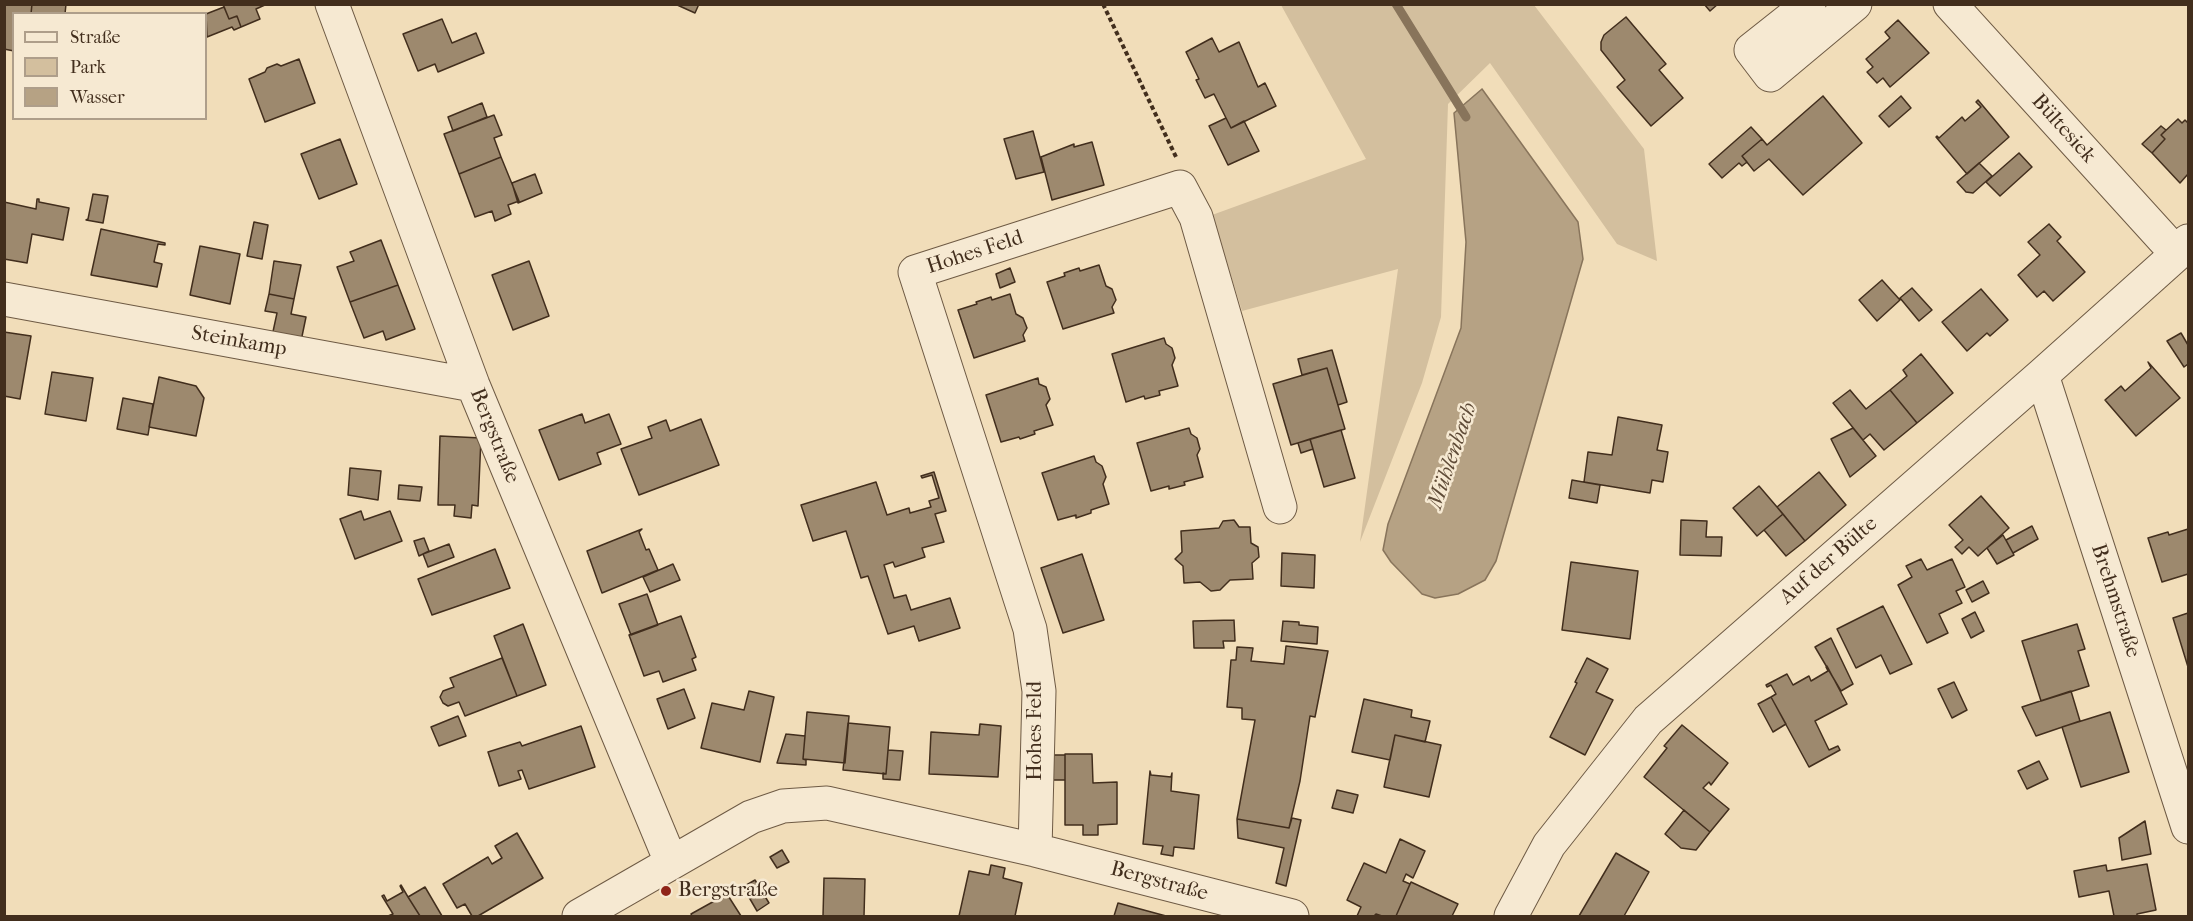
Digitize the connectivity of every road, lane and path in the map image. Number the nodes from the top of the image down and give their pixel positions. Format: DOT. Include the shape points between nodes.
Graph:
graph roads {
  1 [pos="332,4"];
  2 [pos="1103,4"];
  3 [pos="1809,4"];
  4 [pos="1855,4"];
  5 [pos="1950,4"];
  6 [pos="1180,187"];
  7 [pos="2183,248"];
  8 [pos="4,299"];
  9 [pos="2042,375"];
  10 [pos="473,385"];
  11 [pos="1280,507"];
  12 [pos="2188,827"];
  13 [pos="1035,850"];
  14 [pos="671,862"];
  15 [pos="579,916"];
  16 [pos="1292,916"];
  17 [pos="1511,916"];
  1 -- 10 [label="street, Bergstraße"];
  2 -- 6 [label="path" via="1176,155"];
  3 -- 4 [label="street" via="1751,50 1770,75"];
  5 -- 7 [label="street, Bültesiek"];
  6 -- 11 [label="street" via="1196,217"];
  6 -- 13 [label="street, Hohes Feld" via="915,272 1030,629 1039,691"];
  7 -- 9 [label="street, Auf der Bülte"];
  8 -- 10 [label="street, Steinkamp"];
  9 -- 12 [label="street, Brehmstraße"];
  9 -- 17 [label="street, Auf der Bülte" via="1648,720 1550,845"];
  10 -- 14 [label="street, Bergstraße"];
  13 -- 14 [label="street, Bergstraße" via="827,803 783,806 751,817"];
  13 -- 16 [label="street, Bergstraße"];
  14 -- 15 [label="street"];
}
